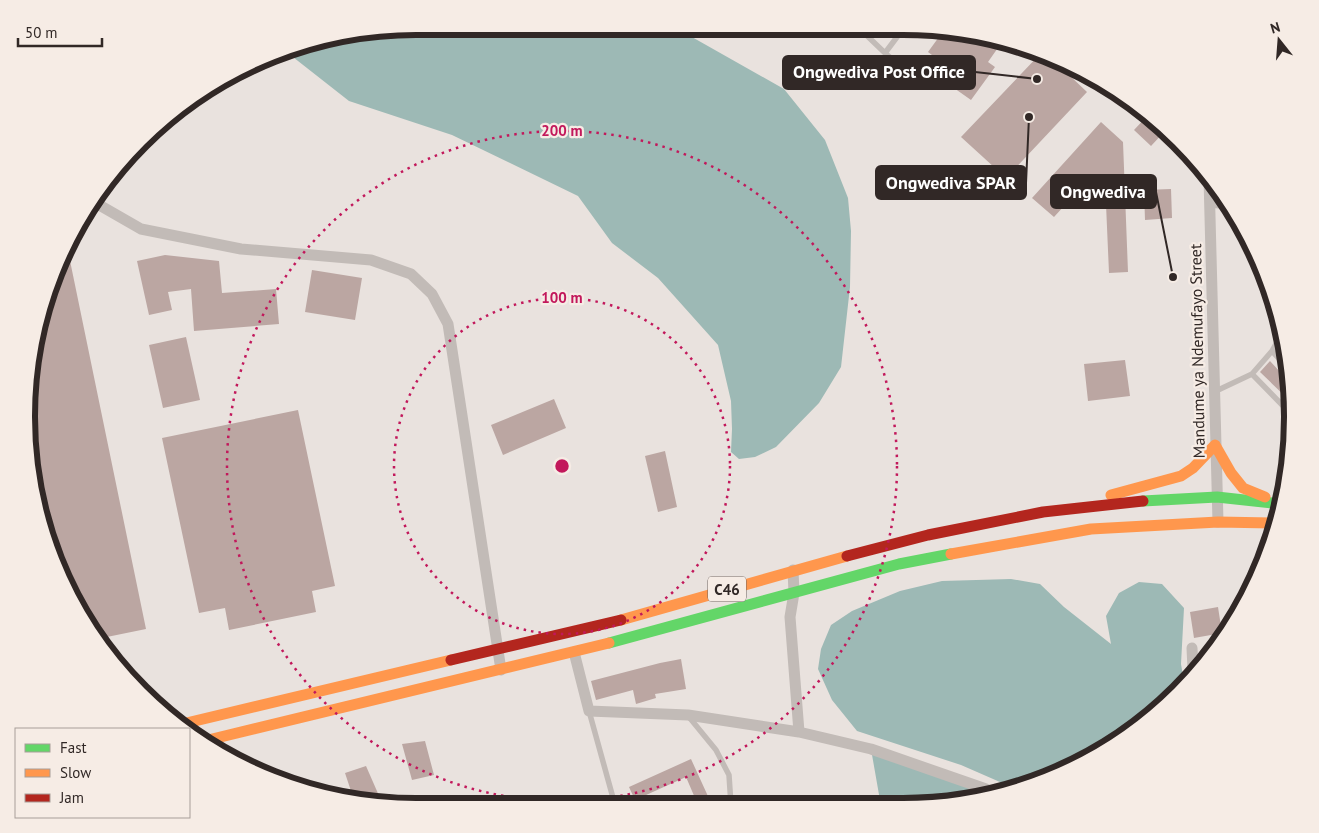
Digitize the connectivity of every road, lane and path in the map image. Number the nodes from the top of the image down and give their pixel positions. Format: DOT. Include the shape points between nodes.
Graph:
graph roads {
  1 [pos="866,35"];
  2 [pos="898,35"];
  3 [pos="885,53"];
  4 [pos="921,83"];
  5 [pos="1210,190"];
  6 [pos="1210,202"];
  7 [pos="1219,203"];
  8 [pos="99,205"];
  9 [pos="1277,342"];
  10 [pos="1272,351"];
  11 [pos="1280,359"];
  12 [pos="1252,374"];
  13 [pos="1216,391"];
  14 [pos="1284,406"];
  15 [pos="1215,445"];
  16 [pos="1217,497"];
  17 [pos="1275,500"];
  18 [pos="1274,501"];
  19 [pos="1043,512"];
  20 [pos="1218,522"];
  21 [pos="1269,523"];
  22 [pos="793,570"];
  23 [pos="794,593"];
  24 [pos="1192,648"];
  25 [pos="498,649"];
  26 [pos="574,652"];
  27 [pos="1193,664"];
  28 [pos="501,670"];
  29 [pos="589,712"];
  30 [pos="688,716"];
  31 [pos="193,725"];
  32 [pos="799,732"];
  33 [pos="213,739"];
  34 [pos="986,789"];
  35 [pos="614,798"];
  36 [pos="731,798"];
  1 -- 3 [label="lane"];
  2 -- 3 [label="lane"];
  3 -- 4 [label="lane"];
  5 -- 6 [label="street, Mandume ya Ndemufayo Street"];
  6 -- 7 [label="street"];
  6 -- 13 [label="street, Mandume ya Ndemufayo Street"];
  8 -- 25 [label="street" via="141,230 241,249 371,260 411,274 432,294 448,324"];
  9 -- 10 [label="lane"];
  10 -- 11 [label="lane"];
  10 -- 12 [label="lane"];
  12 -- 13 [label="lane"];
  12 -- 14 [label="lane"];
  13 -- 15 [label="street, Mandume ya Ndemufayo Street"];
  15 -- 16 [label="street, Mandume ya Ndemufayo Street"];
  15 -- 17 [label="main road" via="1243,488"];
  15 -- 19 [label="main road" via="1194,468 1180,476"];
  16 -- 18 [label="main road, C46"];
  16 -- 19 [label="main road, C46" via="1152,500"];
  16 -- 20 [label="street, Mandume ya Ndemufayo Street"];
  19 -- 22 [label="main road, C46" via="928,535"];
  20 -- 21 [label="main road, C46"];
  20 -- 23 [label="main road, C46" via="1091,529 989,546 899,564"];
  22 -- 23 [label="street"];
  22 -- 25 [label="main road, C46" via="637,616"];
  23 -- 26 [label="main road, C46"];
  23 -- 32 [label="street" via="790,617"];
  24 -- 27 [label="street"];
  25 -- 28 [label="street"];
  25 -- 31 [label="main road, C46"];
  26 -- 28 [label="main road, C46"];
  26 -- 29 [label="street"];
  28 -- 33 [label="main road, C46"];
  29 -- 30 [label="street"];
  29 -- 35 [label="lane"];
  30 -- 32 [label="street"];
  30 -- 36 [label="lane" via="716,750 729,775"];
  32 -- 34 [label="street" via="871,749"];
}
